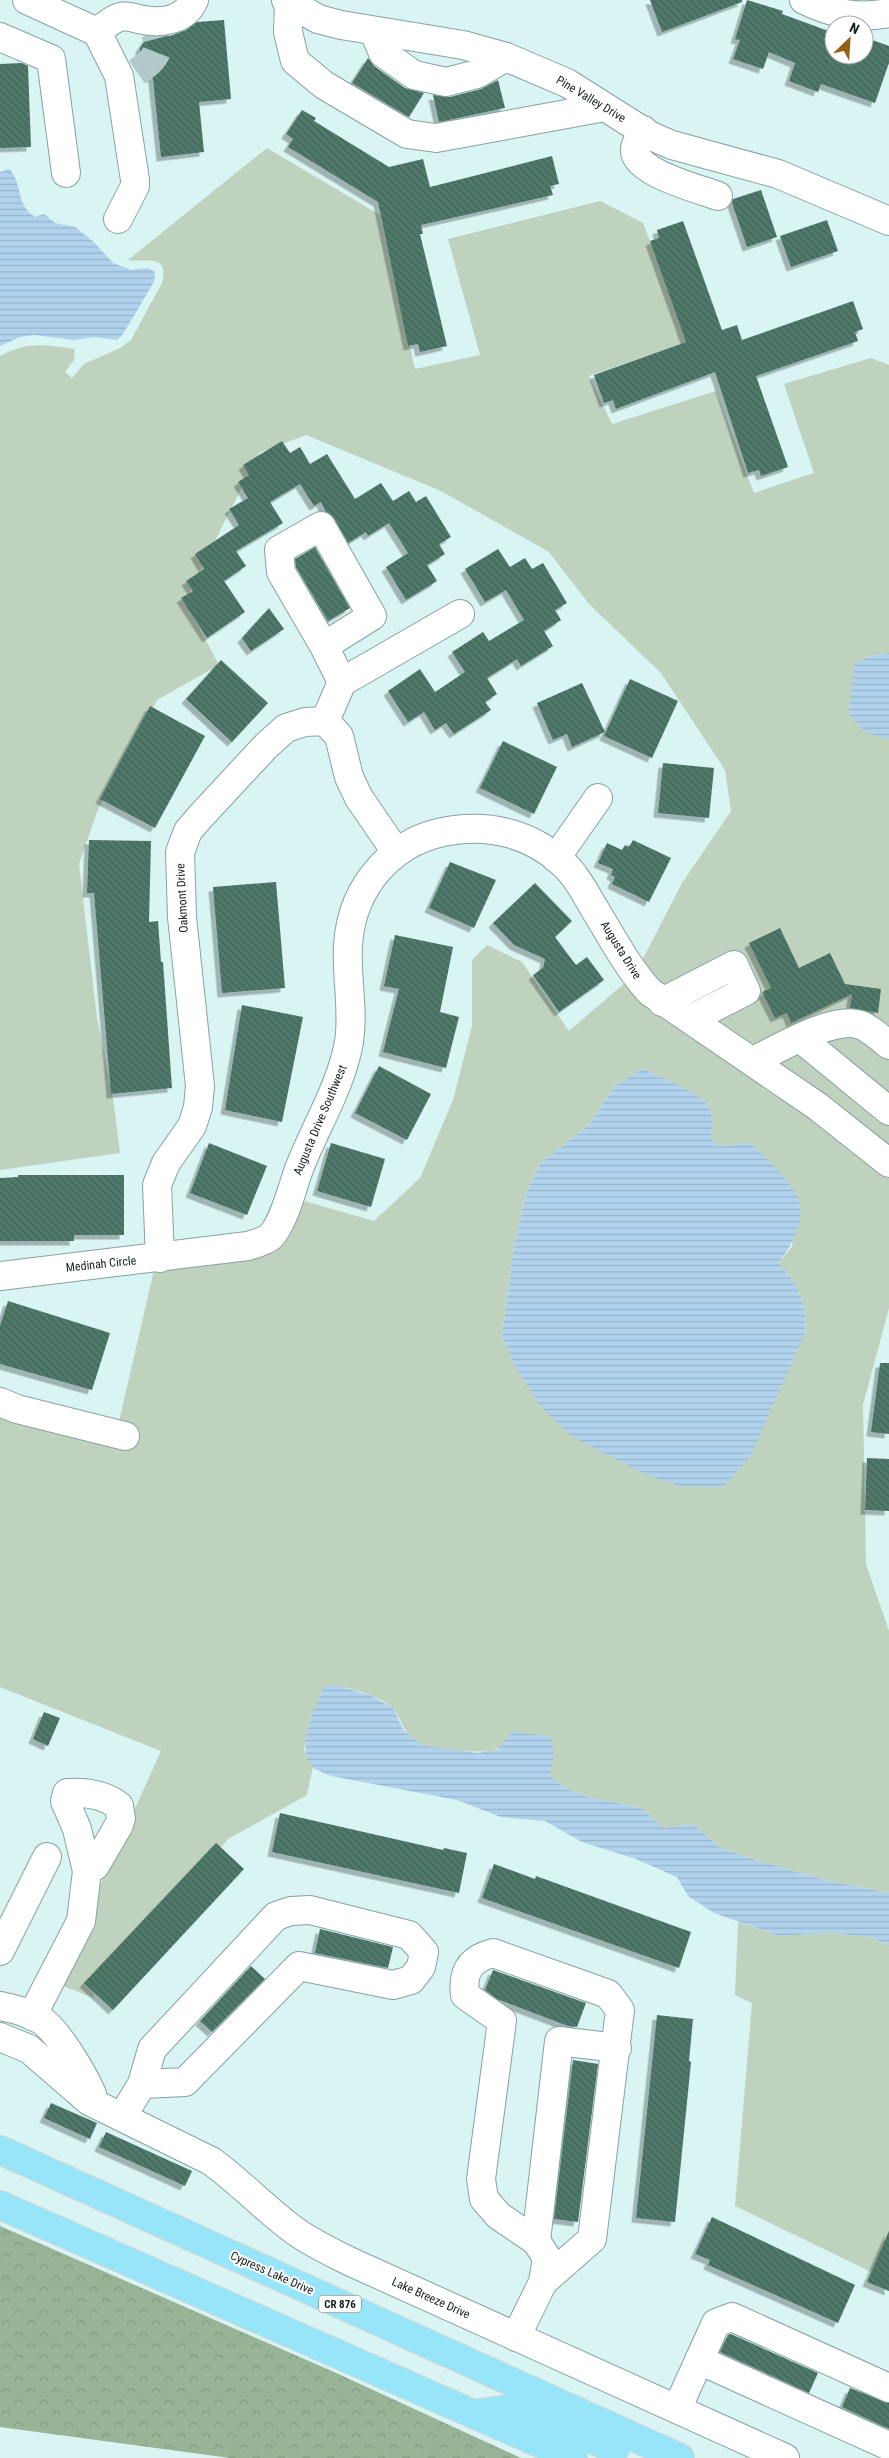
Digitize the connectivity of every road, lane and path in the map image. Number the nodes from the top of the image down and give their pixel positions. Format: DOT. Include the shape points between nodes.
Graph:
graph roads {
  1 [pos="27,0"];
  2 [pos="194,0"];
  3 [pos="804,0"];
  4 [pos="288,1"];
  5 [pos="66,8"];
  6 [pos="889,13"];
  7 [pos="151,18"];
  8 [pos="97,32"];
  9 [pos="374,32"];
  10 [pos="0,37"];
  11 [pos="506,57"];
  12 [pos="51,59"];
  13 [pos="137,72"];
  14 [pos="124,95"];
  15 [pos="605,107"];
  16 [pos="643,130"];
  17 [pos="66,173"];
  18 [pos="718,196"];
  19 [pos="118,219"];
  20 [pos="889,221"];
  21 [pos="460,614"];
  22 [pos="324,646"];
  23 [pos="342,682"];
  24 [pos="325,721"];
  25 [pos="598,798"];
  26 [pos="396,852"];
  27 [pos="556,858"];
  28 [pos="662,1002"];
  29 [pos="691,1019"];
  30 [pos="800,1038"];
  31 [pos="889,1045"];
  32 [pos="753,1061"];
  33 [pos="889,1111"];
  34 [pos="889,1127"];
  35 [pos="882,1157"];
  36 [pos="201,1252"];
  37 [pos="160,1258"];
  38 [pos="0,1276"];
  39 [pos="0,1402"];
  40 [pos="125,1436"];
  41 [pos="46,1858"];
  42 [pos="87,1871"];
  43 [pos="0,1951"];
  44 [pos="0,2006"];
  45 [pos="32,2016"];
  46 [pos="0,2036"];
  47 [pos="617,2048"];
  48 [pos="142,2084"];
  49 [pos="97,2104"];
  50 [pos="122,2117"];
  51 [pos="0,2150"];
  52 [pos="0,2205"];
  53 [pos="536,2241"];
  54 [pos="543,2282"];
  55 [pos="516,2337"];
  56 [pos="699,2360"];
  57 [pos="889,2388"];
  58 [pos="677,2409"];
  59 [pos="474,2414"];
  60 [pos="889,2446"];
  61 [pos="670,2454"];
  62 [pos="573,2458"];
  63 [pos="785,2458"];
  1 -- 5 [label="street"];
  2 -- 7 [label="street" via="190,9 180,16 160,22"];
  3 -- 6 [label="street" via="853,17"];
  4 -- 9 [label="street, Pine Valley Drive" via="318,19"];
  4 -- 15 [label="street" via="288,32 295,61 324,85 407,134 436,138"];
  5 -- 8 [label="street"];
  5 -- 12 [label="street" via="51,38"];
  7 -- 8 [label="street" via="120,17"];
  8 -- 14 [label="street" via="119,76"];
  9 -- 11 [label="street, Pine Valley Drive" via="463,46"];
  9 -- 11 [label="street" via="383,53 414,76 446,82 477,74"];
  10 -- 12 [label="street"];
  11 -- 15 [label="street, Pine Valley Drive" via="567,83"];
  12 -- 17 [label="street"];
  13 -- 14 [label="street" via="126,84"];
  14 -- 19 [label="street" via="135,180"];
  15 -- 16 [label="street, Pine Valley Drive"];
  16 -- 18 [label="street" via="634,149 638,161 652,172"];
  16 -- 20 [label="street, Pine Valley Drive" via="672,145 778,174"];
  21 -- 23 [label="street"];
  22 -- 23 [label="street"];
  23 -- 24 [label="street"];
  24 -- 26 [label="street" via="339,736 349,777 359,798"];
  24 -- 37 [label="street, Oakmont Drive" via="304,722 286,728 266,746 200,817 188,832 180,852 182,917 200,1086 192,1126 166,1163 157,1185"];
  25 -- 27 [label="street"];
  26 -- 27 [label="street, Augusta Drive" via="418,839 465,828 515,834"];
  26 -- 36 [label="street, Augusta Drive Southwest" via="378,868 356,904 348,946 350,1017 344,1064 281,1218 269,1238 248,1246"];
  27 -- 28 [label="street, Augusta Drive" via="579,882 635,976"];
  28 -- 29 [label="street, Augusta Drive"];
  28 -- 29 [label="street" via="734,965 746,991"];
  29 -- 32 [label="street, Augusta Drive"];
  30 -- 31 [label="street" via="848,1022 860,1025"];
  30 -- 32 [label="street"];
  30 -- 33 [label="street"];
  32 -- 35 [label="street, Augusta Drive"];
  34 -- 35 [label="street"];
  36 -- 37 [label="street, Medinah Circle"];
  37 -- 38 [label="street, Medinah Circle"];
  39 -- 40 [label="street"];
  41 -- 43 [label="street"];
  42 -- 45 [label="street" via="81,1921"];
  44 -- 45 [label="street"];
  45 -- 49 [label="street" via="42,2021 57,2037"];
  46 -- 49 [label="street, Lake Breeze Drive" via="29,2050 89,2101"];
  47 -- 53 [label="street" via="559,2041"];
  47 -- 53 [label="street" via="620,2010 608,1994 493,1953 478,1957 468,1968 463,1981 465,1995 502,2021 481,2179 484,2199 499,2216"];
  47 -- 54 [label="street" via="592,2239"];
  48 -- 48 [label="street" via="185,2082 299,1966 393,1985 411,1980 421,1967 424,1952 409,1935 310,1910 276,1916 152,2049"];
  48 -- 50 [label="street"];
  49 -- 50 [label="street, Lake Breeze Drive"];
  50 -- 55 [label="street, Lake Breeze Drive" via="228,2173 291,2228 312,2242"];
  51 -- 61 [label="main road, Cypress Lake Drive / CR 876"];
  52 -- 59 [label="main road"];
  53 -- 54 [label="street" via="547,2258"];
  54 -- 55 [label="street"];
  55 -- 58 [label="street, Lake Breeze Drive"];
  56 -- 57 [label="street" via="716,2323 732,2317"];
  56 -- 58 [label="street"];
  56 -- 60 [label="street"];
  58 -- 63 [label="street, Lake Breeze Drive"];
  59 -- 61 [label="main road" via="516,2408 629,2454"];
  59 -- 62 [label="main road"];
}
